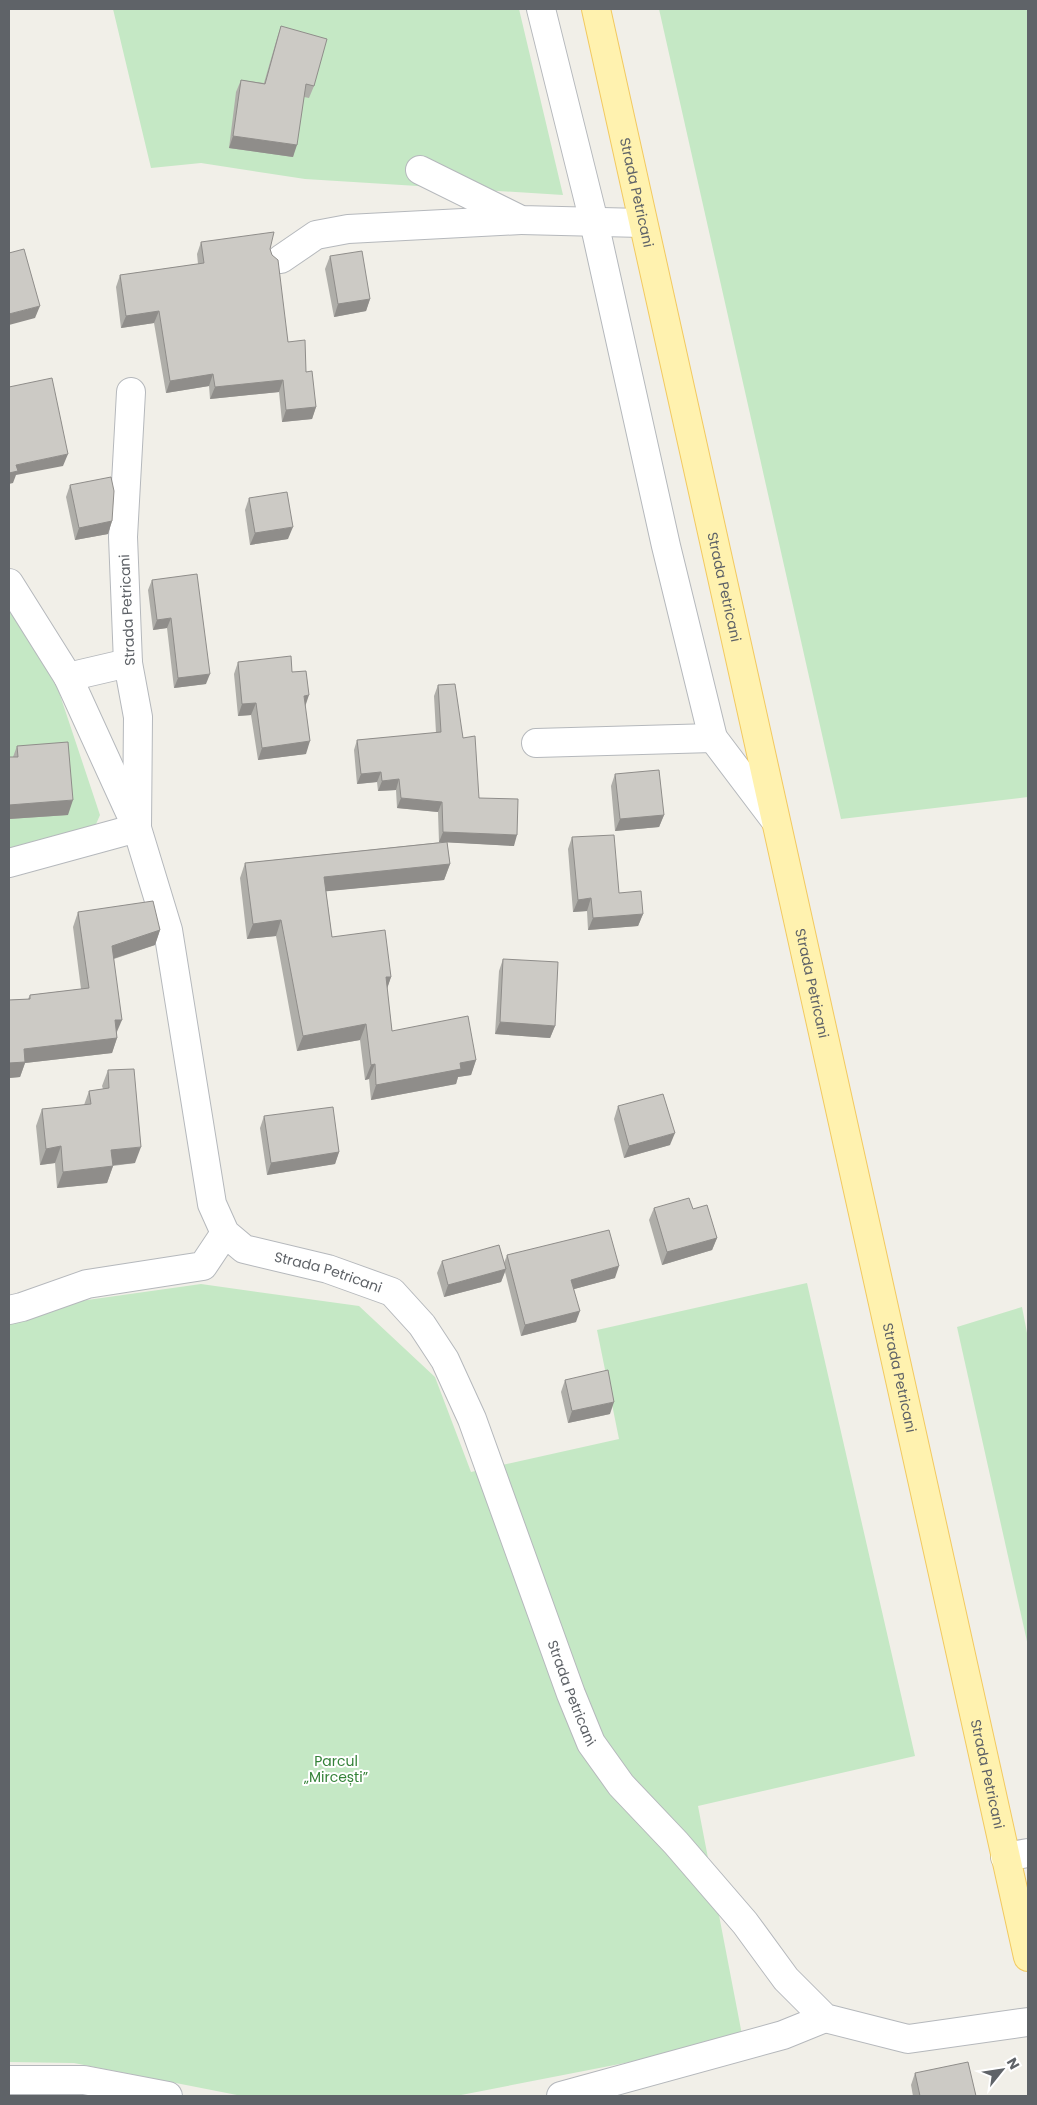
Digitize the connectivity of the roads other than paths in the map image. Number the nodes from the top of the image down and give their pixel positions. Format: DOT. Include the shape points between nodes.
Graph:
graph roads {
  1 [pos="541,9"];
  2 [pos="596,9"];
  3 [pos="420,170"];
  4 [pos="522,220"];
  5 [pos="594,222"];
  6 [pos="642,223"];
  7 [pos="281,259"];
  8 [pos="131,392"];
  9 [pos="9,583"];
  10 [pos="128,663"];
  11 [pos="68,677"];
  12 [pos="713,738"];
  13 [pos="536,743"];
  14 [pos="775,820"];
  15 [pos="136,828"];
  16 [pos="9,863"];
  17 [pos="225,1233"];
  18 [pos="9,1310"];
  19 [pos="1017,1855"];
  20 [pos="1028,1957"];
  21 [pos="825,2018"];
  22 [pos="1028,2022"];
  23 [pos="9,2080"];
  24 [pos="168,2096"];
  25 [pos="561,2096"];
  1 -- 5 [label="street"];
  2 -- 6 [label="main road, Strada Petricani"];
  3 -- 4 [label="street"];
  4 -- 5 [label="street"];
  4 -- 7 [label="street" via="348,229 316,235"];
  5 -- 6 [label="street"];
  5 -- 12 [label="street" via="666,546"];
  6 -- 14 [label="main road, Strada Petricani"];
  8 -- 10 [label="street, Strada Petricani" via="124,537"];
  9 -- 11 [label="street, Strada Petricani"];
  10 -- 11 [label="street"];
  10 -- 15 [label="street, Strada Petricani" via="138,717"];
  11 -- 15 [label="street, Strada Petricani"];
  12 -- 13 [label="street"];
  12 -- 14 [label="street"];
  14 -- 19 [label="main road, Strada Petricani"];
  15 -- 16 [label="street"];
  15 -- 17 [label="street, Strada Petricani" via="168,930 212,1204"];
  17 -- 18 [label="street" via="203,1266 87,1284"];
  17 -- 21 [label="street, Strada Petricani" via="244,1249 328,1269 392,1292 422,1325 445,1360 472,1419 571,1694 592,1743 621,1785 745,1923 786,1979"];
  19 -- 20 [label="main road, Strada Petricani"];
  21 -- 22 [label="street" via="908,2039"];
  21 -- 25 [label="street" via="783,2035"];
  23 -- 24 [label="street" via="84,2080"];
}
